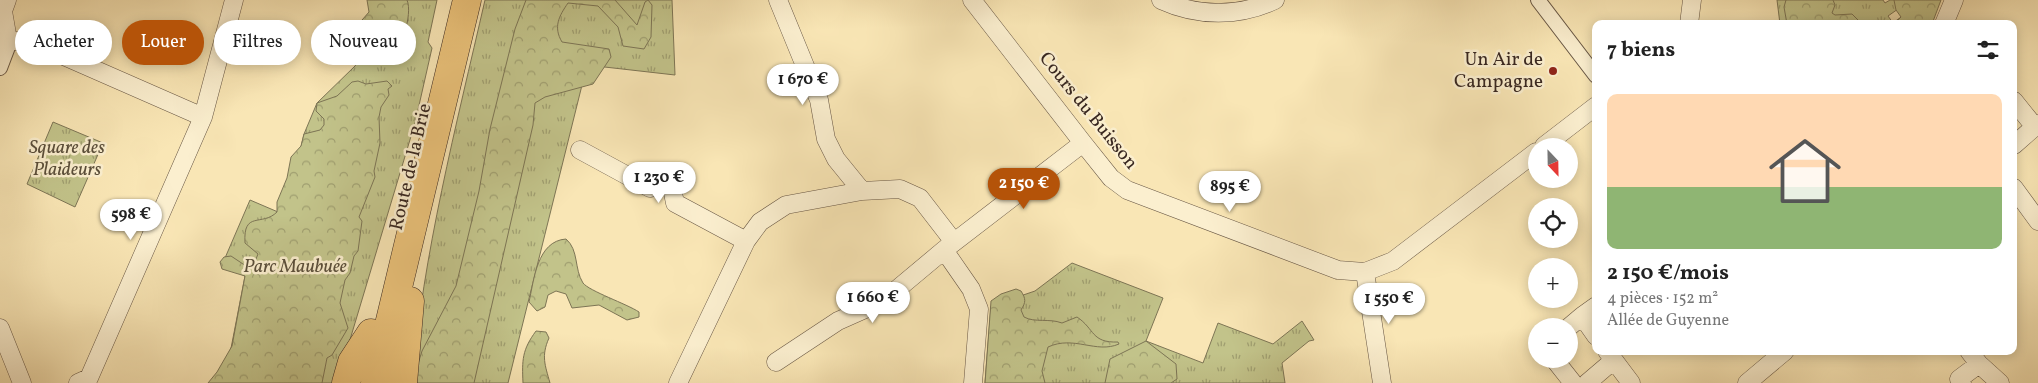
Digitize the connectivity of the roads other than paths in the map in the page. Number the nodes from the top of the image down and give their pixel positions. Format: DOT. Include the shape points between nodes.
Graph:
graph roads {
  1 [pos="7,0"];
  2 [pos="234,0"];
  3 [pos="450,0"];
  4 [pos="467,0"];
  5 [pos="778,0"];
  6 [pos="972,0"];
  7 [pos="1161,0"];
  8 [pos="1275,0"];
  9 [pos="1538,0"];
  10 [pos="1692,0"];
  11 [pos="1954,0"];
  12 [pos="1690,20"];
  13 [pos="1946,20"];
  14 [pos="3,44"];
  15 [pos="0,68"];
  16 [pos="1592,71"];
  17 [pos="2017,105"];
  18 [pos="1592,109"];
  19 [pos="203,117"];
  20 [pos="2037,126"];
  21 [pos="1554,138"];
  22 [pos="2017,142"];
  23 [pos="1083,143"];
  24 [pos="580,150"];
  25 [pos="430,154"];
  26 [pos="1528,158"];
  27 [pos="862,191"];
  28 [pos="2017,192"];
  29 [pos="2038,221"];
  30 [pos="746,241"];
  31 [pos="949,246"];
  32 [pos="1365,272"];
  33 [pos="1592,309"];
  34 [pos="1578,320"];
  35 [pos="1578,324"];
  36 [pos="0,328"];
  37 [pos="371,333"];
  38 [pos="1592,333"];
  39 [pos="1780,355"];
  40 [pos="1611,356"];
  41 [pos="1974,358"];
  42 [pos="776,362"];
  43 [pos="1561,368"];
  44 [pos="22,383"];
  45 [pos="78,383"];
  46 [pos="346,383"];
  47 [pos="360,383"];
  48 [pos="375,383"];
  49 [pos="403,383"];
  50 [pos="678,383"];
  51 [pos="973,383"];
  52 [pos="1382,383"];
  53 [pos="1573,383"];
  54 [pos="1587,383"];
  55 [pos="1631,383"];
  56 [pos="1747,383"];
  57 [pos="1962,383"];
  58 [pos="2000,383"];
  1 -- 14 [label="street" via="3,11"];
  2 -- 19 [label="street"];
  3 -- 37 [label="highway, Route de la Brie"];
  4 -- 25 [label="highway, Route de la Brie"];
  5 -- 27 [label="street" via="819,100 826,139 836,158"];
  6 -- 23 [label="street, Cours du Buisson"];
  7 -- 8 [label="street" via="1191,10 1220,13 1249,9"];
  9 -- 16 [label="street"];
  10 -- 12 [label="street"];
  11 -- 13 [label="street"];
  14 -- 15 [label="street" via="8,47"];
  14 -- 19 [label="street" via="41,46"];
  17 -- 20 [label="street"];
  18 -- 21 [label="street"];
  19 -- 45 [label="street" via="89,378"];
  20 -- 22 [label="street"];
  23 -- 31 [label="street"];
  23 -- 32 [label="street, Cours du Buisson" via="1115,181 1141,197 1323,266"];
  24 -- 30 [label="street" via="650,188 671,183 675,203"];
  25 -- 48 [label="highway, Route de la Brie"];
  25 -- 49 [label="highway" via="431,191 412,281"];
  26 -- 32 [label="street, Cours du Buisson" via="1409,251"];
  27 -- 30 [label="street" via="786,206 760,222"];
  27 -- 31 [label="street" via="900,189 920,198"];
  28 -- 29 [label="street"];
  30 -- 50 [label="street"];
  31 -- 42 [label="street" via="883,301 838,321"];
  31 -- 51 [label="street" via="976,298 978,309"];
  32 -- 52 [label="street"];
  33 -- 34 [label="street"];
  35 -- 38 [label="street"];
  36 -- 44 [label="street"];
  37 -- 46 [label="highway" via="352,362"];
  37 -- 47 [label="highway, Route de la Brie"];
  39 -- 56 [label="street"];
  40 -- 54 [label="street"];
  40 -- 55 [label="street"];
  41 -- 57 [label="street" via="1959,378"];
  41 -- 58 [label="street"];
  43 -- 53 [label="street"];
}
